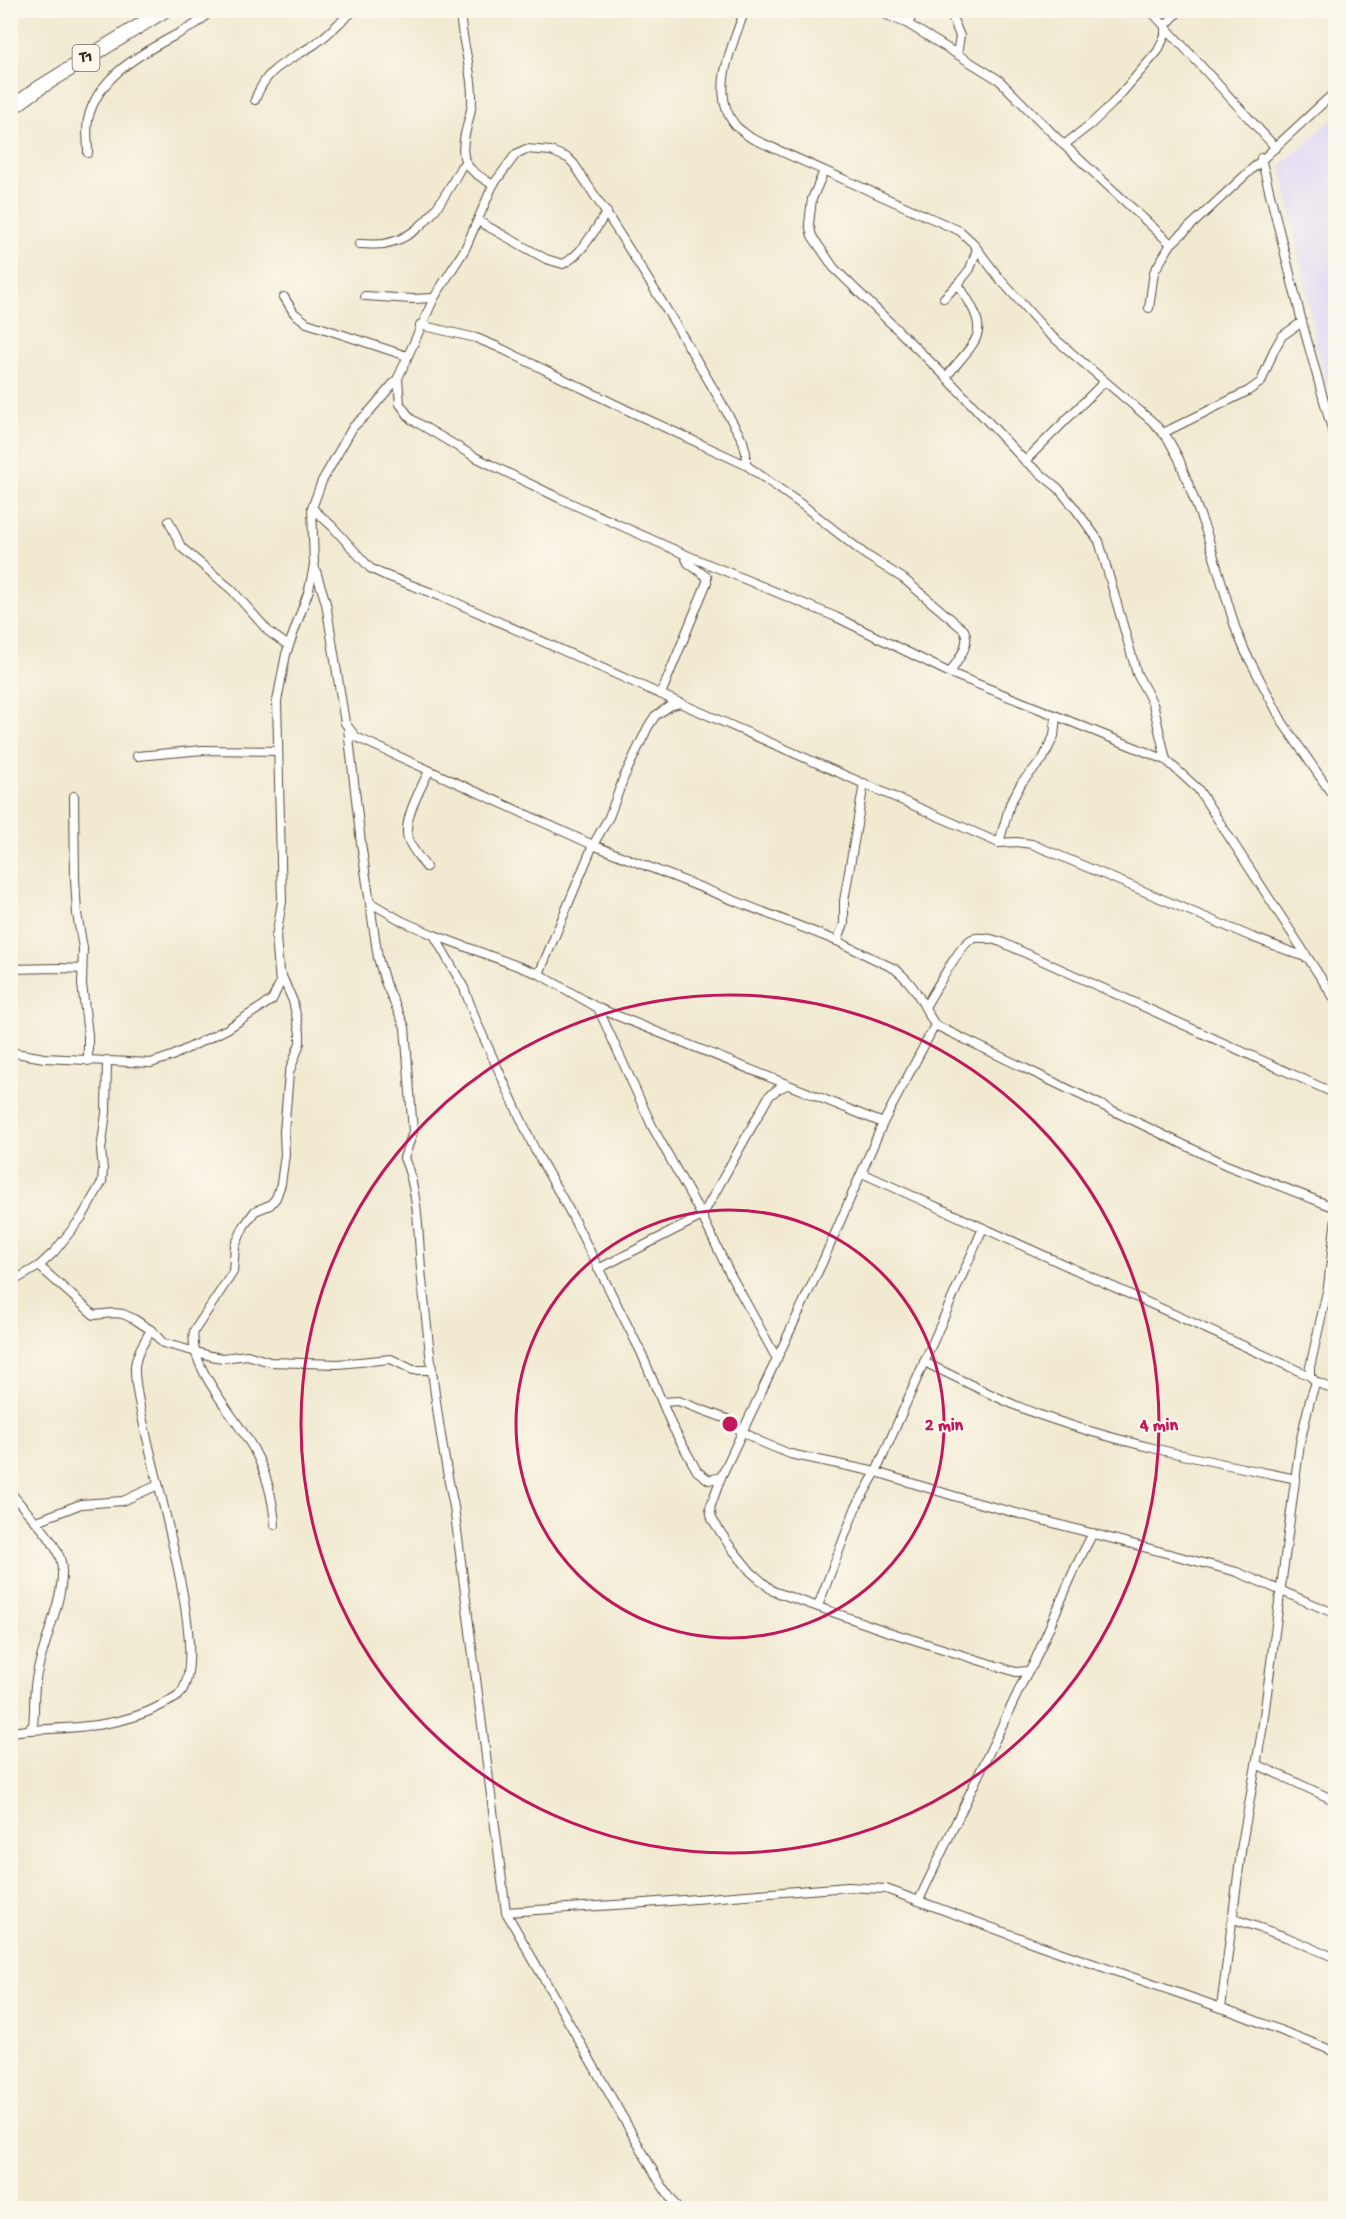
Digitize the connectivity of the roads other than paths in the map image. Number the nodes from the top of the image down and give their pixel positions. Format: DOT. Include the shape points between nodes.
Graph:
graph roads {
  1 [pos="165,10"];
  2 [pos="210,10"];
  3 [pos="355,10"];
  4 [pos="460,10"];
  5 [pos="745,10"];
  6 [pos="875,10"];
  7 [pos="915,10"];
  8 [pos="950,10"];
  9 [pos="1150,10"];
  10 [pos="1180,10"];
  11 [pos="908,24"];
  12 [pos="1165,26"];
  13 [pos="957,54"];
  14 [pos="1335,91"];
  15 [pos="255,100"];
  16 [pos="10,109"];
  17 [pos="1064,145"];
  18 [pos="1276,148"];
  19 [pos="88,153"];
  20 [pos="1261,158"];
  21 [pos="466,162"];
  22 [pos="825,171"];
  23 [pos="493,185"];
  24 [pos="607,212"];
  25 [pos="478,221"];
  26 [pos="359,244"];
  27 [pos="1171,244"];
  28 [pos="977,249"];
  29 [pos="958,285"];
  30 [pos="366,296"];
  31 [pos="284,297"];
  32 [pos="434,298"];
  33 [pos="944,298"];
  34 [pos="1149,308"];
  35 [pos="1302,322"];
  36 [pos="420,325"];
  37 [pos="407,356"];
  38 [pos="946,377"];
  39 [pos="398,378"];
  40 [pos="1104,382"];
  41 [pos="1163,433"];
  42 [pos="1335,444"];
  43 [pos="1025,461"];
  44 [pos="746,465"];
  45 [pos="312,508"];
  46 [pos="169,521"];
  47 [pos="684,554"];
  48 [pos="314,565"];
  49 [pos="289,646"];
  50 [pos="950,673"];
  51 [pos="661,694"];
  52 [pos="680,703"];
  53 [pos="1056,716"];
  54 [pos="348,729"];
  55 [pos="278,751"];
  56 [pos="137,756"];
  57 [pos="1166,760"];
  58 [pos="429,771"];
  59 [pos="864,783"];
  60 [pos="74,796"];
  61 [pos="1335,800"];
  62 [pos="999,843"];
  63 [pos="593,845"];
  64 [pos="426,867"];
  65 [pos="370,903"];
  66 [pos="434,935"];
  67 [pos="837,941"];
  68 [pos="1305,957"];
  69 [pos="10,969"];
  70 [pos="82,969"];
  71 [pos="280,973"];
  72 [pos="539,974"];
  73 [pos="1335,1001"];
  74 [pos="925,1007"];
  75 [pos="598,1008"];
  76 [pos="935,1025"];
  77 [pos="10,1052"];
  78 [pos="107,1060"];
  79 [pos="88,1061"];
  80 [pos="787,1085"];
  81 [pos="1335,1094"];
  82 [pos="883,1123"];
  83 [pos="862,1173"];
  84 [pos="1335,1208"];
  85 [pos="702,1216"];
  86 [pos="1335,1217"];
  87 [pos="982,1228"];
  88 [pos="39,1266"];
  89 [pos="598,1269"];
  90 [pos="10,1283"];
  91 [pos="151,1330"];
  92 [pos="194,1351"];
  93 [pos="777,1359"];
  94 [pos="924,1362"];
  95 [pos="431,1370"];
  96 [pos="1313,1379"];
  97 [pos="1335,1391"];
  98 [pos="663,1402"];
  99 [pos="743,1432"];
  100 [pos="876,1472"];
  101 [pos="721,1477"];
  102 [pos="1296,1479"];
  103 [pos="158,1485"];
  104 [pos="10,1491"];
  105 [pos="37,1521"];
  106 [pos="275,1525"];
  107 [pos="1093,1533"];
  108 [pos="1282,1590"];
  109 [pos="818,1606"];
  110 [pos="1335,1614"];
  111 [pos="1028,1671"];
  112 [pos="28,1730"];
  113 [pos="10,1732"];
  114 [pos="1257,1764"];
  115 [pos="1335,1801"];
  116 [pos="919,1900"];
  117 [pos="506,1911"];
  118 [pos="1234,1918"];
  119 [pos="1335,1958"];
  120 [pos="1221,2008"];
  121 [pos="1335,2052"];
  122 [pos="677,2208"];
  1 -- 16 [label="highway, T1"];
  2 -- 19 [label="street" via="189,28 145,51 116,72 88,118"];
  3 -- 15 [label="street" via="316,43 272,71"];
  4 -- 21 [label="street" via="472,94 464,146"];
  5 -- 22 [label="street" via="724,71 724,94 735,125 750,138"];
  6 -- 11 [label="street"];
  7 -- 11 [label="street"];
  8 -- 13 [label="street" via="960,36"];
  9 -- 12 [label="street"];
  10 -- 12 [label="street"];
  11 -- 13 [label="street"];
  12 -- 17 [label="street" via="1158,51 1112,104"];
  12 -- 18 [label="street"];
  13 -- 17 [label="street" via="999,80"];
  14 -- 18 [label="street"];
  17 -- 27 [label="street"];
  18 -- 20 [label="street"];
  20 -- 27 [label="street"];
  20 -- 35 [label="street"];
  21 -- 23 [label="street"];
  21 -- 26 [label="street" via="424,224 384,244"];
  22 -- 28 [label="street" via="960,231"];
  22 -- 38 [label="street" via="809,210 813,236 834,268"];
  23 -- 24 [label="street" via="516,154 533,149 551,151 574,164"];
  23 -- 25 [label="street"];
  24 -- 25 [label="street" via="576,254 563,264 546,259"];
  24 -- 44 [label="street" via="743,441"];
  25 -- 32 [label="street"];
  27 -- 34 [label="street" via="1154,272"];
  28 -- 29 [label="street" via="970,269"];
  28 -- 40 [label="street" via="1047,332"];
  29 -- 33 [label="street"];
  29 -- 38 [label="street" via="972,306 979,329 977,339"];
  30 -- 32 [label="street"];
  31 -- 37 [label="street" via="294,314 307,324"];
  32 -- 36 [label="street"];
  35 -- 41 [label="street" via="1282,336 1261,382"];
  35 -- 42 [label="street"];
  36 -- 37 [label="street"];
  36 -- 44 [label="street" via="498,346"];
  37 -- 39 [label="street"];
  38 -- 43 [label="street"];
  39 -- 45 [label="street" via="353,427 322,481"];
  39 -- 47 [label="street" via="400,405 411,419 443,440"];
  40 -- 41 [label="street"];
  40 -- 43 [label="street"];
  41 -- 61 [label="street" via="1183,469 1246,653 1283,723"];
  43 -- 57 [label="street" via="1058,488 1099,541 1137,674 1153,704"];
  44 -- 50 [label="street" via="904,579 964,630 968,636 966,644"];
  45 -- 48 [label="street"];
  45 -- 51 [label="street" via="376,571"];
  46 -- 49 [label="street" via="181,547 232,590 269,632"];
  47 -- 50 [label="street" via="836,617"];
  47 -- 51 [label="street" via="688,564 707,577 707,582"];
  48 -- 49 [label="street"];
  48 -- 54 [label="street" via="326,603"];
  49 -- 55 [label="street" via="277,701"];
  50 -- 53 [label="street"];
  51 -- 52 [label="street"];
  52 -- 59 [label="street"];
  52 -- 63 [label="street" via="655,716 648,727"];
  53 -- 57 [label="street"];
  53 -- 62 [label="street" via="1054,736 1043,759 1022,782 1010,804"];
  54 -- 58 [label="street" via="356,737"];
  54 -- 65 [label="street"];
  55 -- 56 [label="street" via="203,750"];
  55 -- 71 [label="street" via="282,902 276,937"];
  57 -- 68 [label="street" via="1198,789"];
  58 -- 63 [label="street"];
  58 -- 64 [label="street" via="407,829 408,839"];
  59 -- 62 [label="street"];
  59 -- 67 [label="street" via="844,901 844,924"];
  60 -- 70 [label="street"];
  62 -- 68 [label="street" via="1032,844"];
  63 -- 67 [label="street"];
  63 -- 72 [label="street"];
  65 -- 66 [label="street"];
  65 -- 95 [label="street" via="385,982 406,1033 413,1132 404,1158 417,1210"];
  66 -- 72 [label="street"];
  66 -- 89 [label="street" via="464,988 535,1150"];
  67 -- 74 [label="street" via="895,969 913,986"];
  68 -- 73 [label="street"];
  69 -- 70 [label="street"];
  70 -- 79 [label="street"];
  71 -- 78 [label="street" via="272,1000 190,1048 151,1063"];
  71 -- 92 [label="street" via="289,989 300,1033 290,1073 281,1184 270,1205 255,1211 244,1226 235,1246 233,1272 194,1331"];
  72 -- 75 [label="street"];
  74 -- 76 [label="street"];
  74 -- 81 [label="street" via="965,944 979,938 990,939"];
  75 -- 80 [label="street"];
  75 -- 85 [label="street" via="652,1126"];
  76 -- 82 [label="street"];
  76 -- 84 [label="street" via="1226,1165"];
  77 -- 79 [label="street"];
  78 -- 79 [label="street"];
  78 -- 88 [label="street" via="102,1182 65,1240"];
  80 -- 82 [label="street"];
  80 -- 85 [label="street" via="769,1096"];
  82 -- 83 [label="street"];
  83 -- 87 [label="street"];
  83 -- 93 [label="street"];
  85 -- 89 [label="street"];
  85 -- 93 [label="street"];
  86 -- 96 [label="street" via="1328,1287 1310,1368"];
  87 -- 94 [label="street"];
  87 -- 96 [label="street"];
  88 -- 90 [label="street"];
  88 -- 91 [label="street" via="94,1315 123,1314"];
  89 -- 98 [label="street"];
  91 -- 92 [label="street" via="163,1343"];
  91 -- 103 [label="street" via="141,1345 134,1370"];
  92 -- 95 [label="street" via="223,1358 247,1355 290,1363 391,1359 414,1370"];
  92 -- 106 [label="street" via="254,1448 273,1500"];
  93 -- 99 [label="street"];
  94 -- 100 [label="street"];
  94 -- 102 [label="street" via="1036,1414 1175,1454"];
  95 -- 117 [label="street" via="454,1507"];
  96 -- 97 [label="street"];
  96 -- 102 [label="street"];
  98 -- 99 [label="street" via="678,1401 692,1406 726,1419"];
  98 -- 101 [label="street" via="697,1471 709,1480"];
  99 -- 100 [label="street" via="790,1454"];
  99 -- 101 [label="street"];
  100 -- 107 [label="street"];
  100 -- 109 [label="street" via="855,1509"];
  101 -- 109 [label="street" via="710,1508 712,1519 729,1545 773,1591"];
  102 -- 108 [label="street"];
  103 -- 105 [label="street" via="123,1501 81,1504"];
  103 -- 112 [label="street" via="189,1635 184,1688 177,1697 151,1711 95,1726"];
  104 -- 105 [label="street"];
  105 -- 112 [label="street" via="59,1557 63,1585 36,1679 33,1725"];
  107 -- 108 [label="street" via="1237,1572"];
  107 -- 111 [label="street"];
  108 -- 110 [label="street"];
  108 -- 114 [label="street"];
  109 -- 111 [label="street" via="996,1667"];
  111 -- 116 [label="street"];
  112 -- 113 [label="street"];
  114 -- 115 [label="street"];
  114 -- 118 [label="street" via="1242,1844"];
  116 -- 117 [label="street" via="866,1886"];
  116 -- 120 [label="street"];
  117 -- 122 [label="street"];
  118 -- 119 [label="street"];
  118 -- 120 [label="street"];
  120 -- 121 [label="street"];
}
